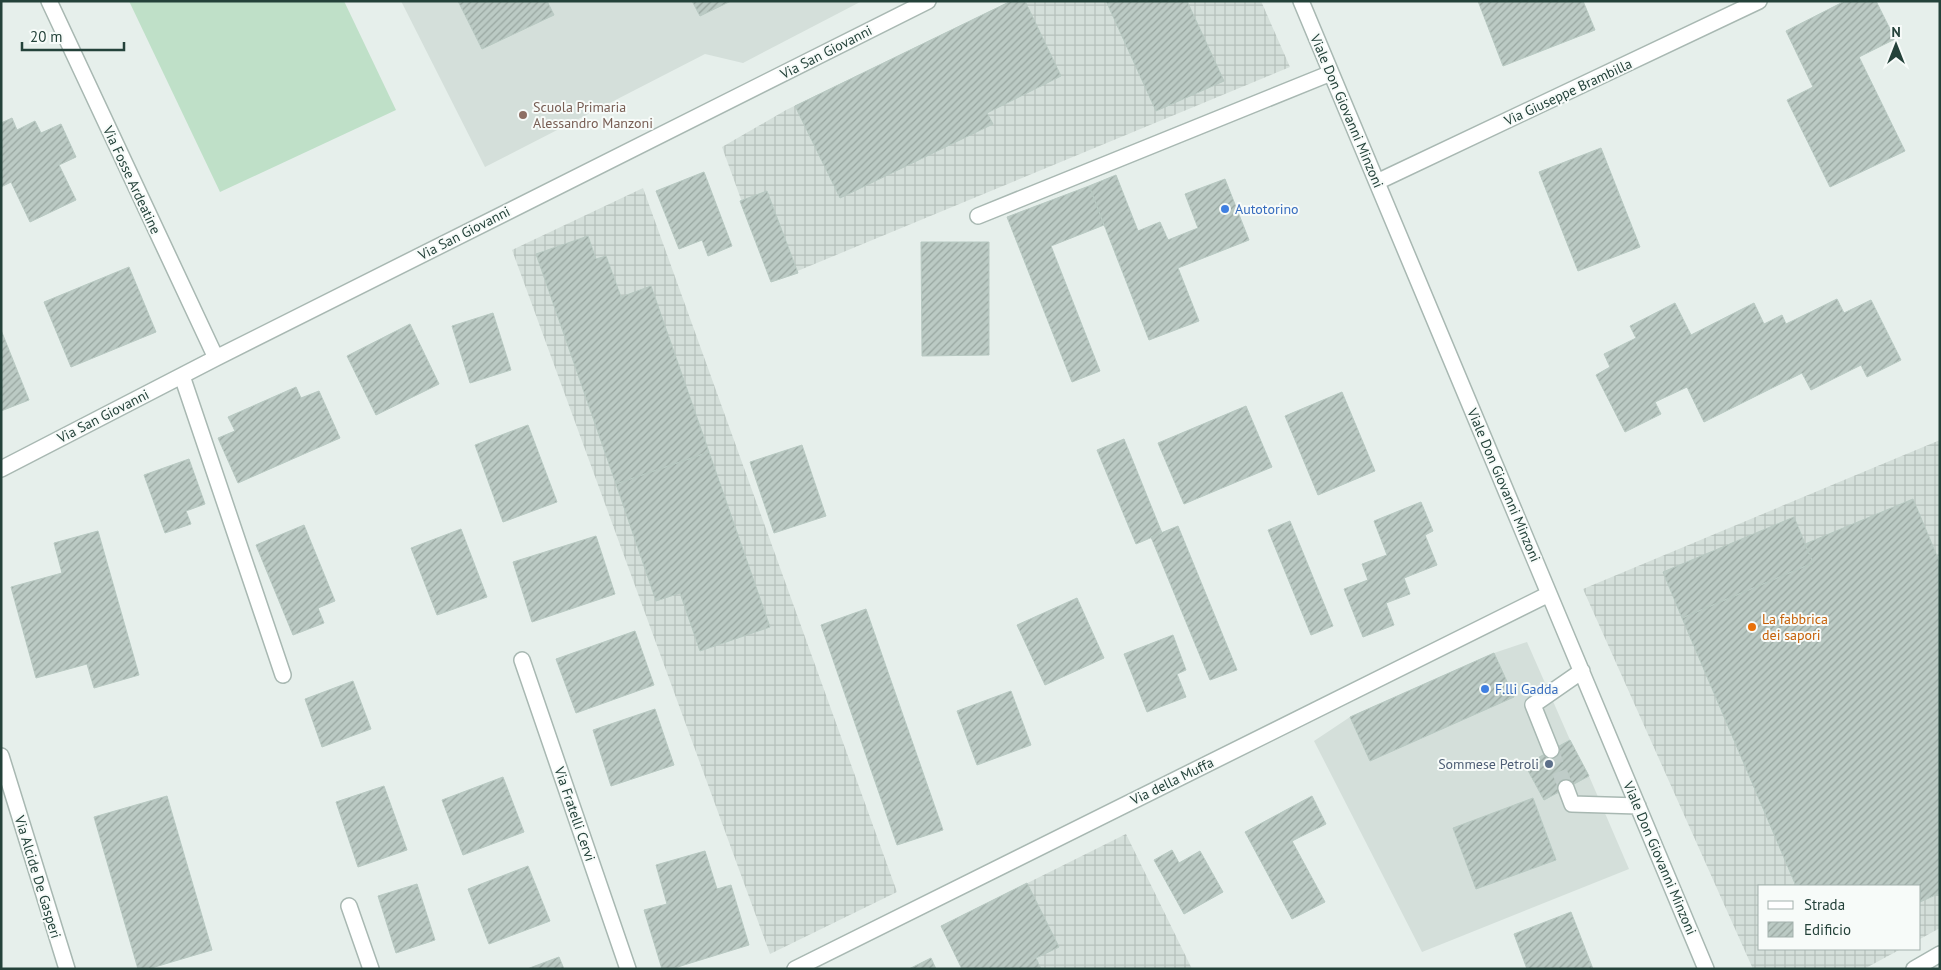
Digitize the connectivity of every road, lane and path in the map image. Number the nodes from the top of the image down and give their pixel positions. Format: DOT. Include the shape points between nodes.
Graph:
graph roads {
  1 [pos="49,1"];
  2 [pos="928,1"];
  3 [pos="1300,1"];
  4 [pos="1759,1"];
  5 [pos="1332,73"];
  6 [pos="1377,182"];
  7 [pos="978,216"];
  8 [pos="216,358"];
  9 [pos="182,376"];
  10 [pos="1,468"];
  11 [pos="1549,594"];
  12 [pos="522,660"];
  13 [pos="1582,671"];
  14 [pos="283,675"];
  15 [pos="1551,750"];
  16 [pos="1,756"];
  17 [pos="1566,788"];
  18 [pos="1638,806"];
  19 [pos="349,906"];
  20 [pos="1940,954"];
  21 [pos="67,969"];
  22 [pos="370,969"];
  23 [pos="628,969"];
  24 [pos="795,969"];
  25 [pos="1706,969"];
  26 [pos="1914,969"];
  1 -- 8 [label="street, Via Fosse Ardeatine"];
  2 -- 8 [label="street, Via San Giovanni"];
  3 -- 5 [label="street, Viale Don Giovanni Minzoni"];
  4 -- 6 [label="street, Via Giuseppe Brambilla"];
  5 -- 6 [label="street, Viale Don Giovanni Minzoni"];
  5 -- 7 [label="street"];
  6 -- 11 [label="street, Viale Don Giovanni Minzoni"];
  8 -- 9 [label="street, Via San Giovanni"];
  9 -- 10 [label="street, Via San Giovanni"];
  9 -- 14 [label="street"];
  11 -- 13 [label="street, Viale Don Giovanni Minzoni"];
  11 -- 24 [label="street, Via della Muffa"];
  12 -- 23 [label="street, Via Fratelli Cervi"];
  13 -- 15 [label="street" via="1532,705"];
  13 -- 18 [label="street, Viale Don Giovanni Minzoni"];
  16 -- 21 [label="street, Via Alcide De Gasperi"];
  17 -- 18 [label="street" via="1572,804"];
  18 -- 25 [label="street, Viale Don Giovanni Minzoni"];
  19 -- 22 [label="street"];
  20 -- 26 [label="street"];
}
